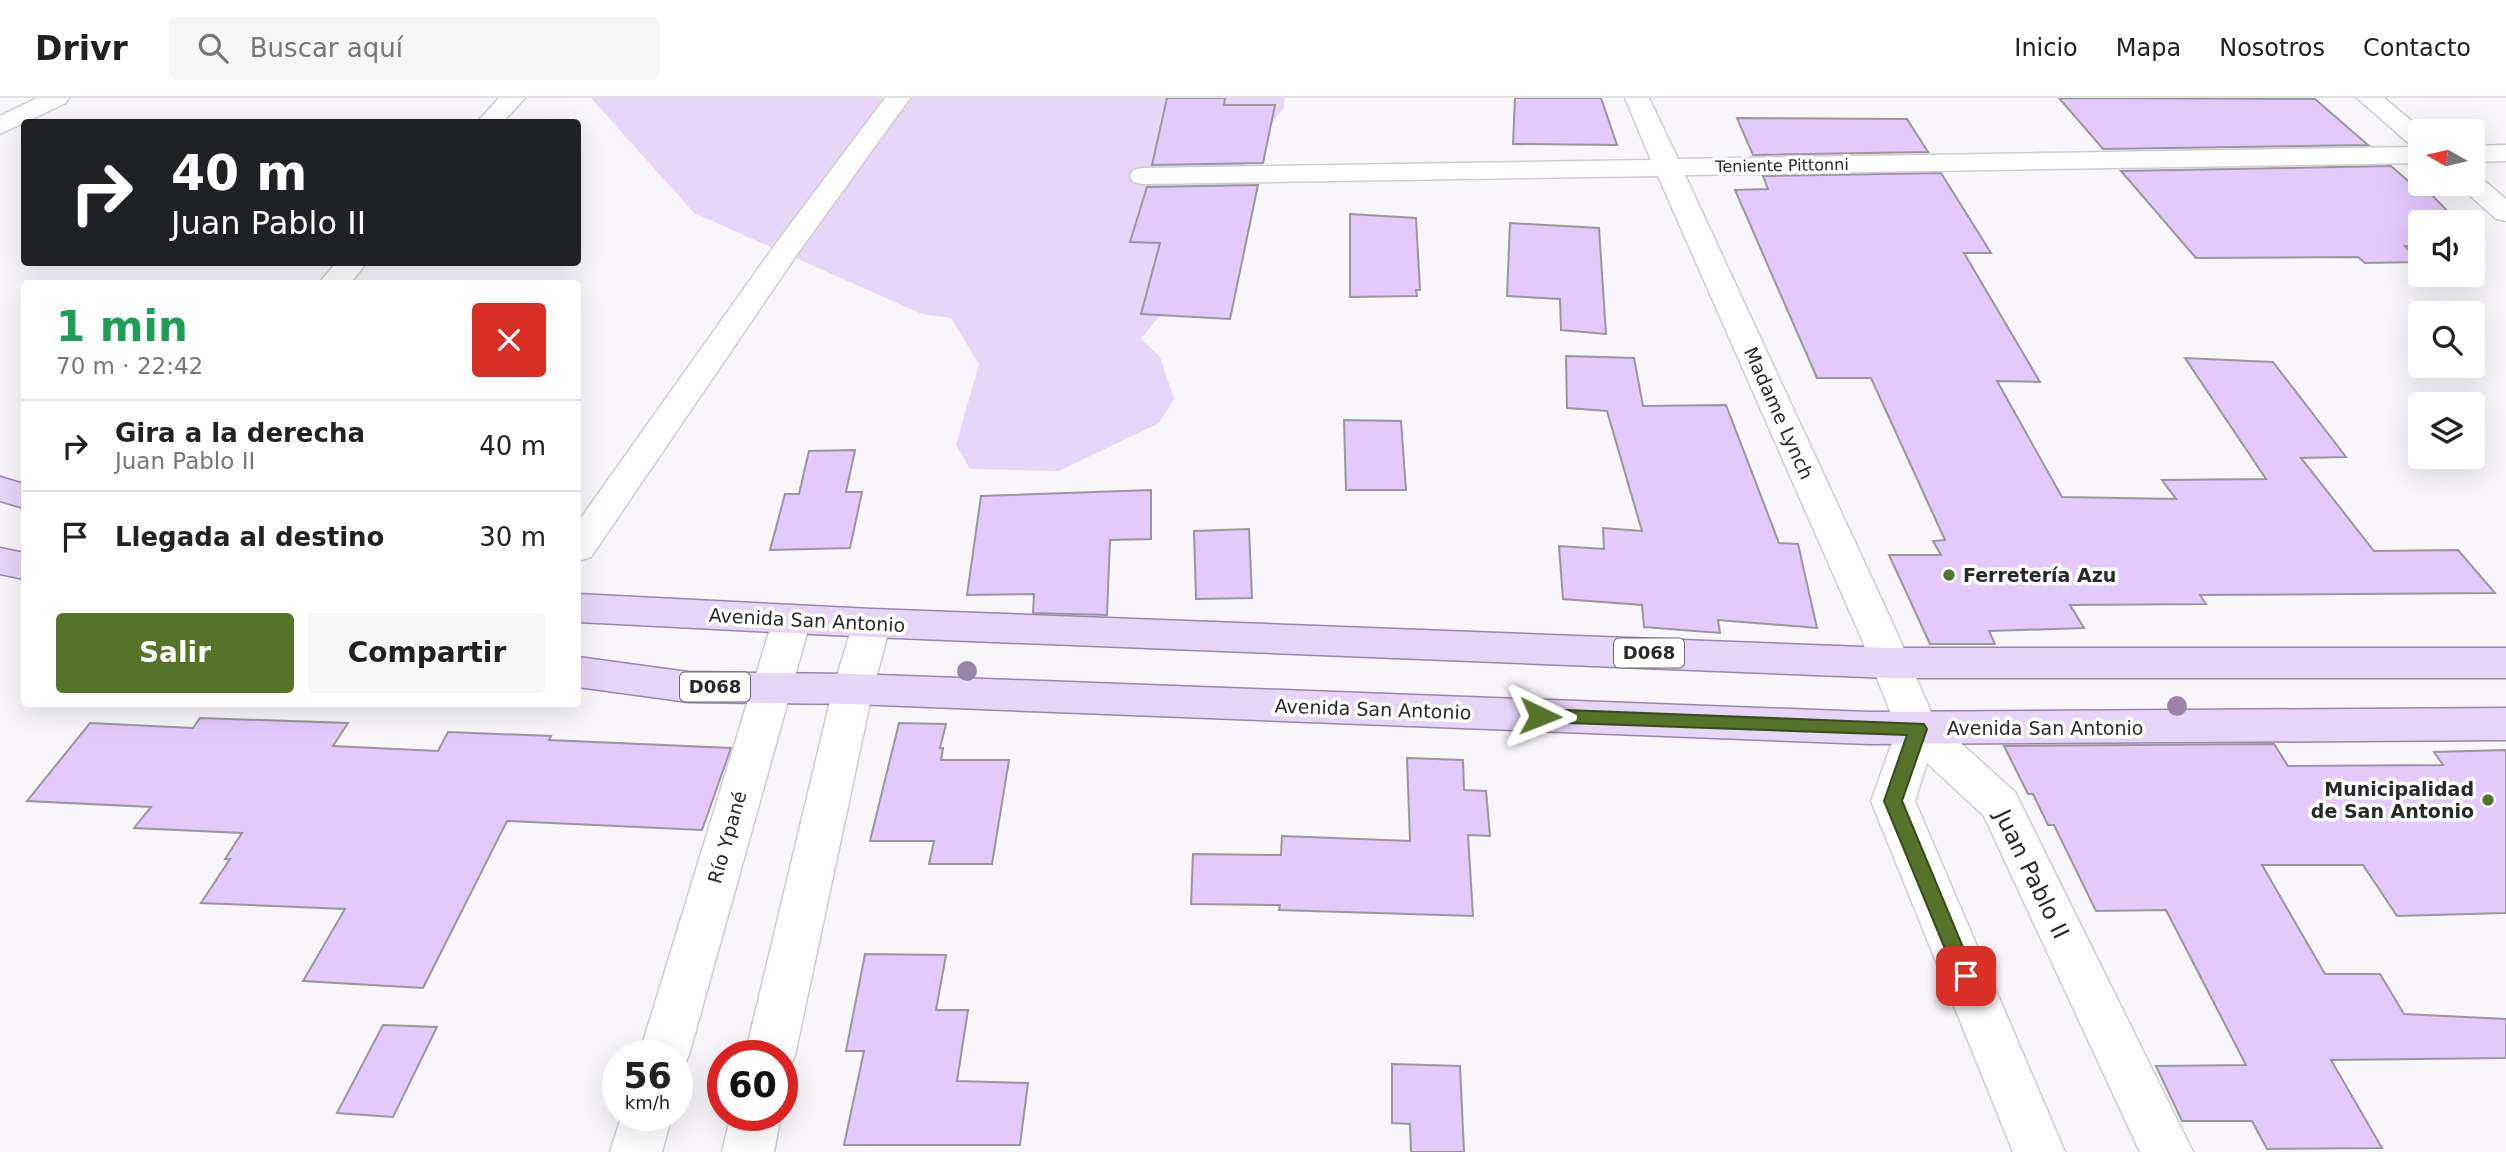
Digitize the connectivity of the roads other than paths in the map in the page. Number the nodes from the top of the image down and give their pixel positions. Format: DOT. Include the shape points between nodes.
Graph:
graph roads {
  1 [pos="57,98"];
  2 [pos="513,98"];
  3 [pos="898,98"];
  4 [pos="1637,98"];
  5 [pos="2369,98"];
  6 [pos="492,119"];
  7 [pos="0,126"];
  8 [pos="2408,131"];
  9 [pos="2506,153"];
  10 [pos="2485,154"];
  11 [pos="2408,155"];
  12 [pos="1668,167"];
  13 [pos="1143,176"];
  14 [pos="2485,195"];
  15 [pos="2506,213"];
  16 [pos="349,266"];
  17 [pos="337,280"];
  18 [pos="0,489"];
  19 [pos="21,495"];
  20 [pos="581,544"];
  21 [pos="0,561"];
  22 [pos="21,565"];
  23 [pos="581,608"];
  24 [pos="792,619"];
  25 [pos="872,623"];
  26 [pos="1890,663"];
  27 [pos="2501,670"];
  28 [pos="581,672"];
  29 [pos="770,689"];
  30 [pos="853,689"];
  31 [pos="2506,724"];
  32 [pos="1918,729"];
  33 [pos="668,1040"];
  34 [pos="773,1040"];
  35 [pos="642,1131"];
  36 [pos="753,1131"];
  37 [pos="636,1152"];
  38 [pos="748,1152"];
  39 [pos="2039,1152"];
  40 [pos="2166,1152"];
  1 -- 7 [label="street"];
  2 -- 6 [label="street"];
  3 -- 20 [label="street" via="787,248"];
  4 -- 12 [label="street, Madame Lynch"];
  5 -- 8 [label="street"];
  9 -- 10 [label="street"];
  11 -- 12 [label="street, Teniente Pittonni"];
  12 -- 13 [label="street, Teniente Pittonni"];
  12 -- 26 [label="street, Madame Lynch"];
  14 -- 15 [label="street"];
  16 -- 17 [label="street"];
  18 -- 19 [label="main road"];
  21 -- 22 [label="main road"];
  23 -- 24 [label="main road, Avenida San Antonio / D068"];
  24 -- 25 [label="main road, Avenida San Antonio / D068"];
  24 -- 29 [label="street, Río Ypané"];
  25 -- 26 [label="main road, Avenida San Antonio / D068"];
  25 -- 30 [label="street"];
  26 -- 27 [label="main road, Avenida San Antonio / D068"];
  26 -- 32 [label="street, Madame Lynch"];
  28 -- 29 [label="main road, Avenida San Antonio / D068" via="688,687"];
  29 -- 30 [label="main road, Avenida San Antonio / D068"];
  29 -- 33 [label="street, Río Ypané"];
  30 -- 32 [label="main road, Avenida San Antonio / D068"];
  30 -- 34 [label="street"];
  31 -- 32 [label="main road, Avenida San Antonio / D068"];
  32 -- 39 [label="street" via="1893,801"];
  32 -- 40 [label="street, Juan Pablo II" via="2000,804"];
  35 -- 37 [label="street"];
  36 -- 38 [label="street"];
}
